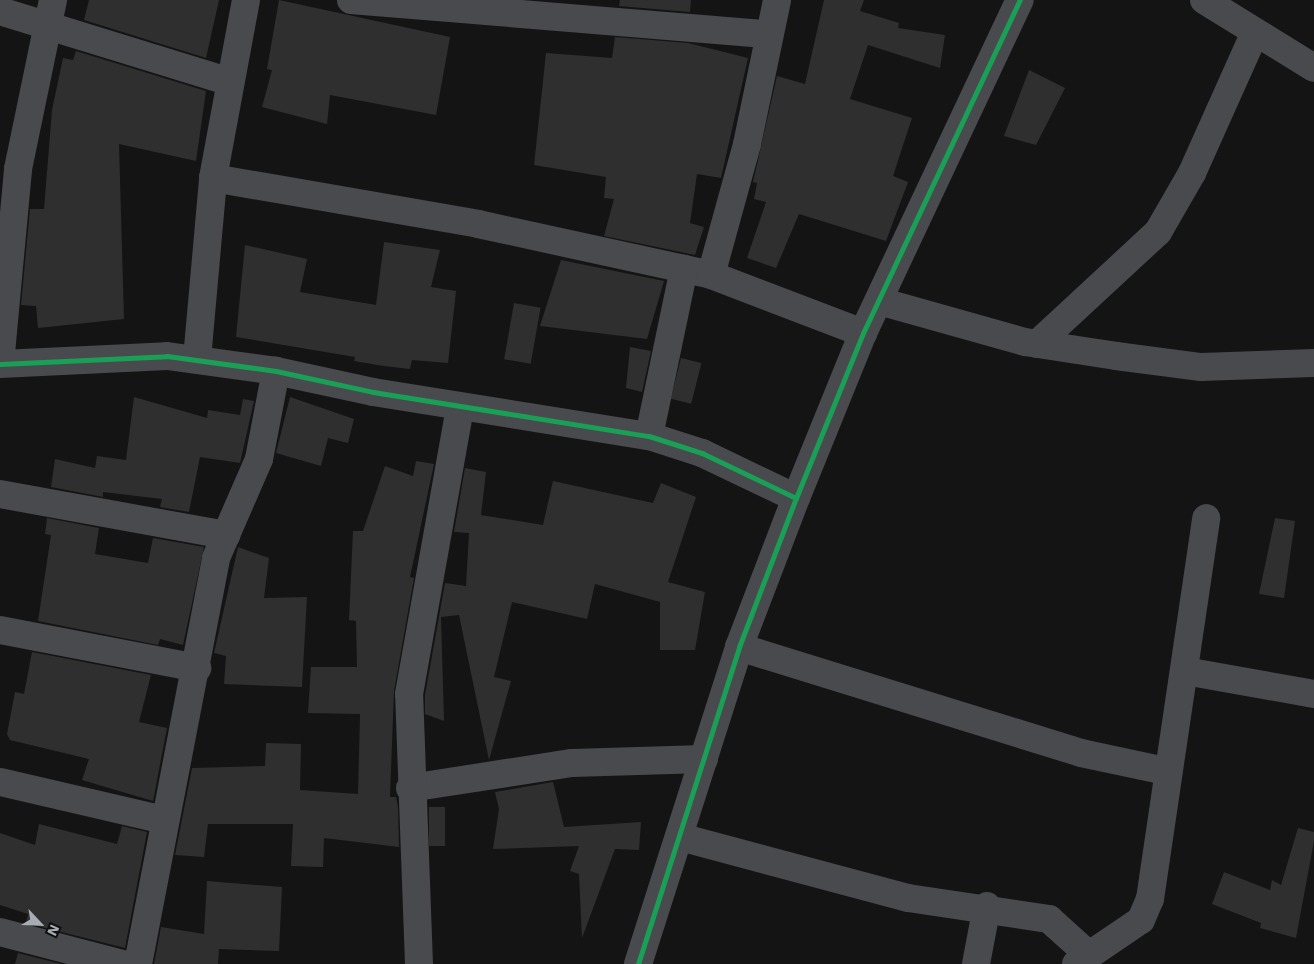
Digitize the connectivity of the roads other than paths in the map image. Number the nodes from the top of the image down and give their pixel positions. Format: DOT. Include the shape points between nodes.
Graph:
graph roads {
  1 [pos="246,0"];
  2 [pos="351,0"];
  3 [pos="777,0"];
  4 [pos="1020,0"];
  5 [pos="1204,0"];
  6 [pos="0,11"];
  7 [pos="51,12"];
  8 [pos="1255,32"];
  9 [pos="766,34"];
  10 [pos="1314,68"];
  11 [pos="228,81"];
  12 [pos="213,178"];
  13 [pos="684,269"];
  14 [pos="711,275"];
  15 [pos="879,301"];
  16 [pos="863,333"];
  17 [pos="1037,344"];
  18 [pos="197,360"];
  19 [pos="1314,362"];
  20 [pos="0,364"];
  21 [pos="276,370"];
  22 [pos="460,407"];
  23 [pos="649,436"];
  24 [pos="0,494"];
  25 [pos="796,498"];
  26 [pos="1206,518"];
  27 [pos="226,535"];
  28 [pos="0,630"];
  29 [pos="739,647"];
  30 [pos="197,668"];
  31 [pos="1185,671"];
  32 [pos="1314,694"];
  33 [pos="704,759"];
  34 [pos="1166,770"];
  35 [pos="0,782"];
  36 [pos="410,788"];
  37 [pos="165,820"];
  38 [pos="680,837"];
  39 [pos="987,906"];
  40 [pos="0,932"];
  41 [pos="1083,959"];
  42 [pos="123,964"];
  43 [pos="138,964"];
  44 [pos="419,964"];
  45 [pos="638,964"];
  46 [pos="976,964"];
  1 -- 11 [label="street"];
  2 -- 9 [label="street"];
  3 -- 9 [label="street"];
  4 -- 15 [label="street"];
  5 -- 8 [label="street"];
  6 -- 7 [label="street"];
  7 -- 11 [label="street" via="104,45"];
  7 -- 20 [label="street" via="18,169"];
  8 -- 10 [label="street"];
  8 -- 17 [label="street" via="1192,173 1158,232"];
  9 -- 14 [label="street" via="747,144"];
  11 -- 12 [label="street"];
  12 -- 13 [label="street" via="478,224"];
  12 -- 18 [label="street"];
  13 -- 14 [label="street"];
  13 -- 23 [label="street"];
  14 -- 16 [label="street"];
  15 -- 16 [label="street"];
  15 -- 17 [label="street"];
  16 -- 25 [label="street"];
  17 -- 19 [label="street" via="1201,367"];
  18 -- 20 [label="street" via="122,355"];
  18 -- 21 [label="street"];
  21 -- 22 [label="street"];
  21 -- 27 [label="street" via="258,459"];
  22 -- 23 [label="street"];
  22 -- 36 [label="street" via="409,694"];
  23 -- 25 [label="street" via="702,453"];
  24 -- 27 [label="street"];
  25 -- 29 [label="street"];
  26 -- 31 [label="street"];
  27 -- 30 [label="street" via="216,558"];
  28 -- 30 [label="street"];
  29 -- 33 [label="street"];
  29 -- 34 [label="street" via="1081,752"];
  30 -- 37 [label="street"];
  31 -- 32 [label="street"];
  31 -- 34 [label="street"];
  33 -- 36 [label="street" via="572,763"];
  33 -- 38 [label="street"];
  34 -- 41 [label="street" via="1150,899 1141,920"];
  35 -- 37 [label="street"];
  36 -- 44 [label="street"];
  37 -- 43 [label="street"];
  38 -- 39 [label="street" via="908,898"];
  38 -- 45 [label="street"];
  39 -- 41 [label="street" via="1049,919"];
  39 -- 46 [label="street"];
  40 -- 42 [label="street"];
}
